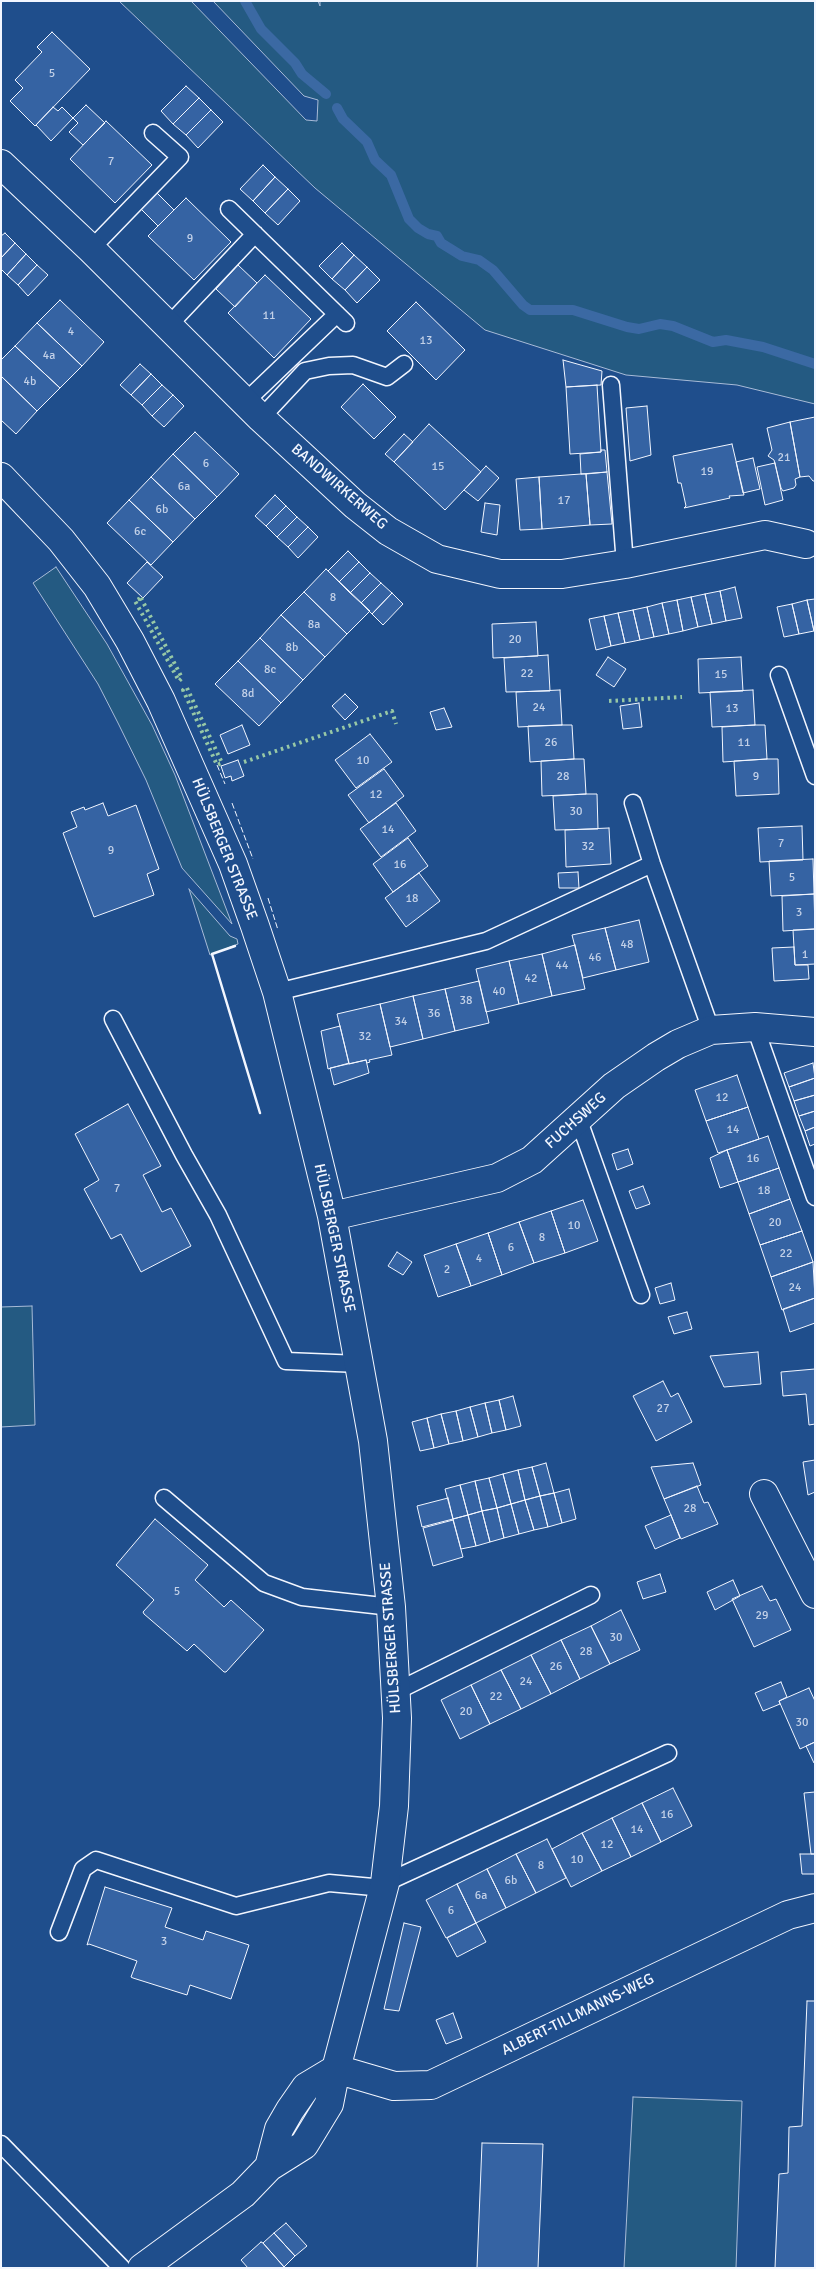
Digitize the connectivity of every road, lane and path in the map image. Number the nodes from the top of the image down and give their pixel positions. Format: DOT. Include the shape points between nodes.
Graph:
graph roads {
  1 [pos="153,132"];
  2 [pos="1,164"];
  3 [pos="229,209"];
  4 [pos="255,234"];
  5 [pos="90,249"];
  6 [pos="168,326"];
  7 [pos="404,364"];
  8 [pos="611,386"];
  9 [pos="253,410"];
  10 [pos="1,477"];
  11 [pos="806,544"];
  12 [pos="625,564"];
  13 [pos="779,675"];
  14 [pos="815,776"];
  15 [pos="633,803"];
  16 [pos="652,864"];
  17 [pos="277,992"];
  18 [pos="113,1019"];
  19 [pos="755,1027"];
  20 [pos="711,1030"];
  21 [pos="815,1032"];
  22 [pos="578,1118"];
  23 [pos="815,1197"];
  24 [pos="332,1216"];
  25 [pos="641,1294"];
  26 [pos="360,1364"];
  27 [pos="764,1494"];
  28 [pos="164,1498"];
  29 [pos="815,1594"];
  30 [pos="591,1595"];
  31 [pos="391,1607"];
  32 [pos="395,1692"];
  33 [pos="668,1754"];
  34 [pos="384,1886"];
  35 [pos="815,1908"];
  36 [pos="59,1932"];
  37 [pos="336,2069"];
  38 [pos="1,2144"];
  39 [pos="122,2268"];
  40 [pos="142,2268"];
  1 -- 5 [label="lane" via="180,157"];
  2 -- 5 [label="street, BANDWIRKERWEG"];
  3 -- 4 [label="lane"];
  4 -- 6 [label="lane"];
  4 -- 9 [label="lane" via="341,319"];
  5 -- 6 [label="street, BANDWIRKERWEG"];
  6 -- 9 [label="street, BANDWIRKERWEG"];
  7 -- 9 [label="lane" via="387,377 353,365 305,371"];
  8 -- 12 [label="lane"];
  9 -- 12 [label="street, BANDWIRKERWEG" via="355,505 388,531 437,559 500,574 562,574"];
  10 -- 17 [label="street, HÜLSBERGER STRASSE" via="61,540 97,586 130,641 161,701 233,864"];
  11 -- 12 [label="street, BANDWIRKERWEG" via="765,535"];
  13 -- 14 [label="lane"];
  15 -- 16 [label="lane"];
  16 -- 17 [label="lane" via="486,941"];
  16 -- 20 [label="lane"];
  17 -- 24 [label="street, HÜLSBERGER STRASSE"];
  18 -- 26 [label="lane" via="218,1215 286,1362"];
  19 -- 20 [label="street, FUCHSWEG"];
  19 -- 21 [label="street, FUCHSWEG"];
  19 -- 23 [label="lane"];
  20 -- 22 [label="street, FUCHSWEG" via="656,1057 614,1086"];
  22 -- 24 [label="street, FUCHSWEG" via="532,1160 498,1178"];
  22 -- 25 [label="lane"];
  24 -- 26 [label="street, HÜLSBERGER STRASSE"];
  26 -- 31 [label="street, HÜLSBERGER STRASSE" via="373,1441"];
  27 -- 29 [label="street"];
  28 -- 31 [label="lane" via="264,1583 302,1597"];
  30 -- 32 [label="lane"];
  31 -- 32 [label="street, HÜLSBERGER STRASSE"];
  32 -- 34 [label="street, HÜLSBERGER STRASSE" via="394,1806"];
  33 -- 34 [label="lane"];
  34 -- 36 [label="lane" via="329,1883 236,1906 96,1860 83,1869"];
  34 -- 37 [label="street, HÜLSBERGER STRASSE"];
  35 -- 37 [label="street, ALBERT-TILLMANNS-WEG" via="788,1916 432,2085 394,2086"];
  37 -- 40 [label="street" via="306,2088 278,2128 269,2167 243,2194"];
  38 -- 39 [label="lane"];
}
